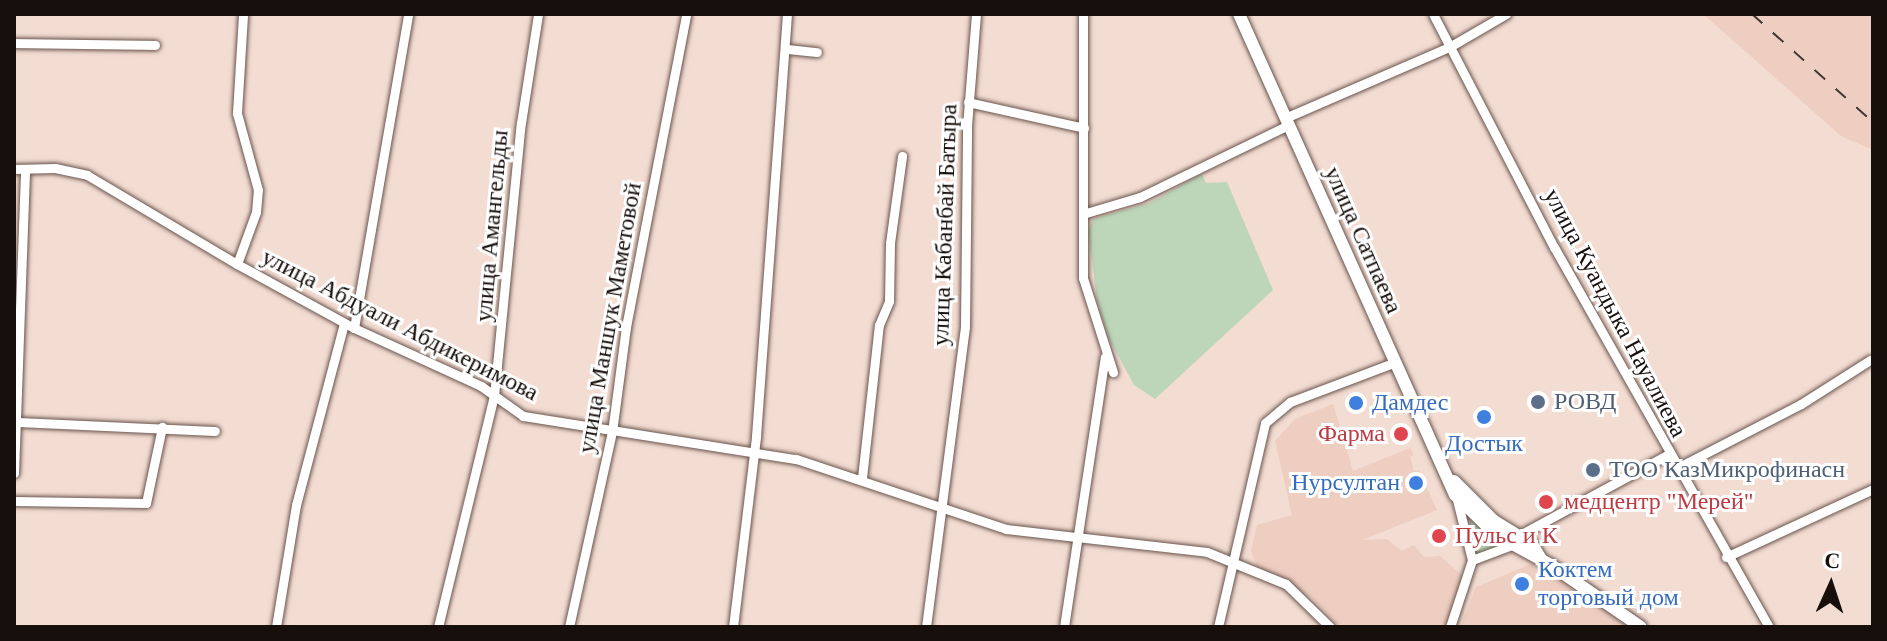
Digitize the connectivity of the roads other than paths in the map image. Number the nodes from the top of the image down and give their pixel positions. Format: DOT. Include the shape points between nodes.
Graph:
graph roads {
  1 [pos="243,14"];
  2 [pos="408,14"];
  3 [pos="538,14"];
  4 [pos="686,14"];
  5 [pos="787,14"];
  6 [pos="976,14"];
  7 [pos="1083,14"];
  8 [pos="1239,14"];
  9 [pos="1433,14"];
  10 [pos="1506,14"];
  11 [pos="14,43"];
  12 [pos="155,45"];
  13 [pos="1451,46"];
  14 [pos="787,49"];
  15 [pos="817,52"];
  16 [pos="968,102"];
  17 [pos="1287,122"];
  18 [pos="1084,128"];
  19 [pos="902,156"];
  20 [pos="19,169"];
  21 [pos="1086,213"];
  22 [pos="237,264"];
  23 [pos="349,325"];
  24 [pos="1105,355"];
  25 [pos="1870,360"];
  26 [pos="1396,362"];
  27 [pos="1113,372"];
  28 [pos="494,396"];
  29 [pos="17,422"];
  30 [pos="162,427"];
  31 [pos="215,431"];
  32 [pos="612,432"];
  33 [pos="751,453"];
  34 [pos="1669,454"];
  35 [pos="1677,468"];
  36 [pos="14,473"];
  37 [pos="862,478"];
  38 [pos="1454,488"];
  39 [pos="1873,489"];
  40 [pos="14,501"];
  41 [pos="938,506"];
  42 [pos="1080,536"];
  43 [pos="1514,541"];
  44 [pos="1726,557"];
  45 [pos="1234,560"];
  46 [pos="1472,560"];
  47 [pos="1067,626"];
  48 [pos="276,627"];
  49 [pos="438,627"];
  50 [pos="569,627"];
  51 [pos="733,627"];
  52 [pos="926,627"];
  53 [pos="1218,627"];
  54 [pos="1330,627"];
  55 [pos="1450,627"];
  56 [pos="1641,627"];
  57 [pos="1769,627"];
  1 -- 22 [label="street" via="237,113 258,190"];
  2 -- 23 [label="street"];
  3 -- 28 [label="street, улица Амангельды" via="521,123"];
  4 -- 32 [label="street, улица Маншук Маметовой" via="626,327"];
  5 -- 14 [label="street"];
  6 -- 16 [label="street, улица Кабанбай Батыра"];
  7 -- 18 [label="street"];
  8 -- 17 [label="street, улица Сатпаева"];
  9 -- 13 [label="street, улица Куандыка Науалиева"];
  10 -- 13 [label="street"];
  11 -- 12 [label="street"];
  13 -- 17 [label="street"];
  13 -- 34 [label="street, улица Куандыка Науалиева"];
  14 -- 15 [label="street"];
  14 -- 33 [label="street"];
  16 -- 18 [label="street"];
  16 -- 41 [label="street, улица Кабанбай Батыра" via="965,327"];
  17 -- 21 [label="street" via="1140,197"];
  17 -- 26 [label="street, улица Сатпаева"];
  18 -- 21 [label="street"];
  19 -- 37 [label="street" via="890,243 889,301 879,325"];
  20 -- 22 [label="street, улица Абдуали Абдикеримова" via="87,175"];
  20 -- 29 [label="street"];
  21 -- 24 [label="street" via="1080,231 1083,278"];
  22 -- 23 [label="street, улица Абдуали Абдикеримова"];
  23 -- 28 [label="street, улица Абдуали Абдикеримова"];
  23 -- 48 [label="street" via="296,505"];
  24 -- 27 [label="street"];
  24 -- 42 [label="street"];
  25 -- 35 [label="street" via="1801,404"];
  26 -- 38 [label="street, улица Сатпаева"];
  26 -- 45 [label="street" via="1290,402 1270,416"];
  28 -- 32 [label="street, улица Абдуали Абдикеримова" via="523,416"];
  28 -- 49 [label="street, улица Амангельды"];
  29 -- 30 [label="street"];
  29 -- 36 [label="street"];
  30 -- 31 [label="street"];
  30 -- 40 [label="street" via="146,503"];
  32 -- 33 [label="street, улица Абдуали Абдикеримова"];
  32 -- 50 [label="street, улица Маншук Маметовой"];
  33 -- 37 [label="street, улица Абдуали Абдикеримова" via="796,459"];
  33 -- 51 [label="street"];
  34 -- 35 [label="street, улица Куандыка Науалиева"];
  34 -- 43 [label="street"];
  35 -- 44 [label="street, улица Куандыка Науалиева"];
  37 -- 41 [label="street, улица Абдуали Абдикеримова"];
  38 -- 43 [label="street, улица Сатпаева"];
  38 -- 46 [label="street"];
  39 -- 44 [label="street"];
  41 -- 42 [label="street, улица Абдуали Абдикеримова" via="997,527"];
  41 -- 52 [label="street, улица Кабанбай Батыра"];
  42 -- 45 [label="street, улица Абдуали Абдикеримова"];
  42 -- 47 [label="street"];
  43 -- 46 [label="street"];
  43 -- 56 [label="street, улица Сатпаева"];
  44 -- 57 [label="street, улица Куандыка Науалиева"];
  45 -- 53 [label="street"];
  45 -- 54 [label="street, улица Абдуали Абдикеримова" via="1286,584"];
  46 -- 55 [label="street"];
}
